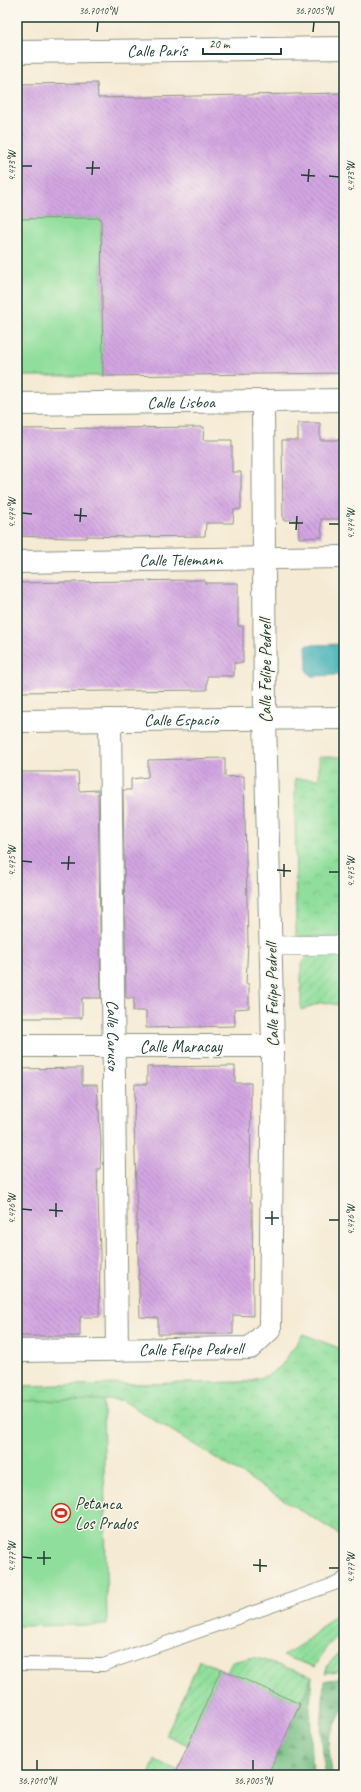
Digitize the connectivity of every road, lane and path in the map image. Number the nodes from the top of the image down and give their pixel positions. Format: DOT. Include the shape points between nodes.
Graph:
graph roads {
  1 [pos="344,48"];
  2 [pos="17,52"];
  3 [pos="344,400"];
  4 [pos="263,401"];
  5 [pos="17,404"];
  6 [pos="344,557"];
  7 [pos="264,558"];
  8 [pos="17,562"];
  9 [pos="344,718"];
  10 [pos="265,719"];
  11 [pos="110,720"];
  12 [pos="17,721"];
  13 [pos="344,945"];
  14 [pos="271,946"];
  15 [pos="17,1046"];
  16 [pos="114,1046"];
  17 [pos="273,1046"];
  18 [pos="118,1350"];
  19 [pos="17,1352"];
  20 [pos="344,1578"];
  21 [pos="17,1664"];
  1 -- 2 [label="street, Calle París"];
  3 -- 4 [label="street, Calle Lisboa"];
  4 -- 5 [label="street, Calle Lisboa"];
  4 -- 7 [label="street, Calle Felipe Pedrell"];
  6 -- 7 [label="street, Calle Telemann"];
  7 -- 8 [label="street, Calle Telemann"];
  7 -- 10 [label="street, Calle Felipe Pedrell"];
  9 -- 10 [label="street, Calle Espacio"];
  10 -- 11 [label="street, Calle Espacio"];
  10 -- 14 [label="street, Calle Felipe Pedrell"];
  11 -- 12 [label="street, Calle Espacio"];
  11 -- 16 [label="street, Calle Caruso"];
  13 -- 14 [label="street"];
  14 -- 17 [label="street, Calle Felipe Pedrell"];
  15 -- 16 [label="street, Calle Maracay"];
  16 -- 17 [label="street, Calle Maracay"];
  16 -- 18 [label="street, Calle Caruso"];
  17 -- 18 [label="street, Calle Felipe Pedrell" via="270,1329 250,1348"];
  18 -- 19 [label="street, Calle Felipe Pedrell"];
  20 -- 21 [label="lane" via="340,1582 103,1665"];
}
